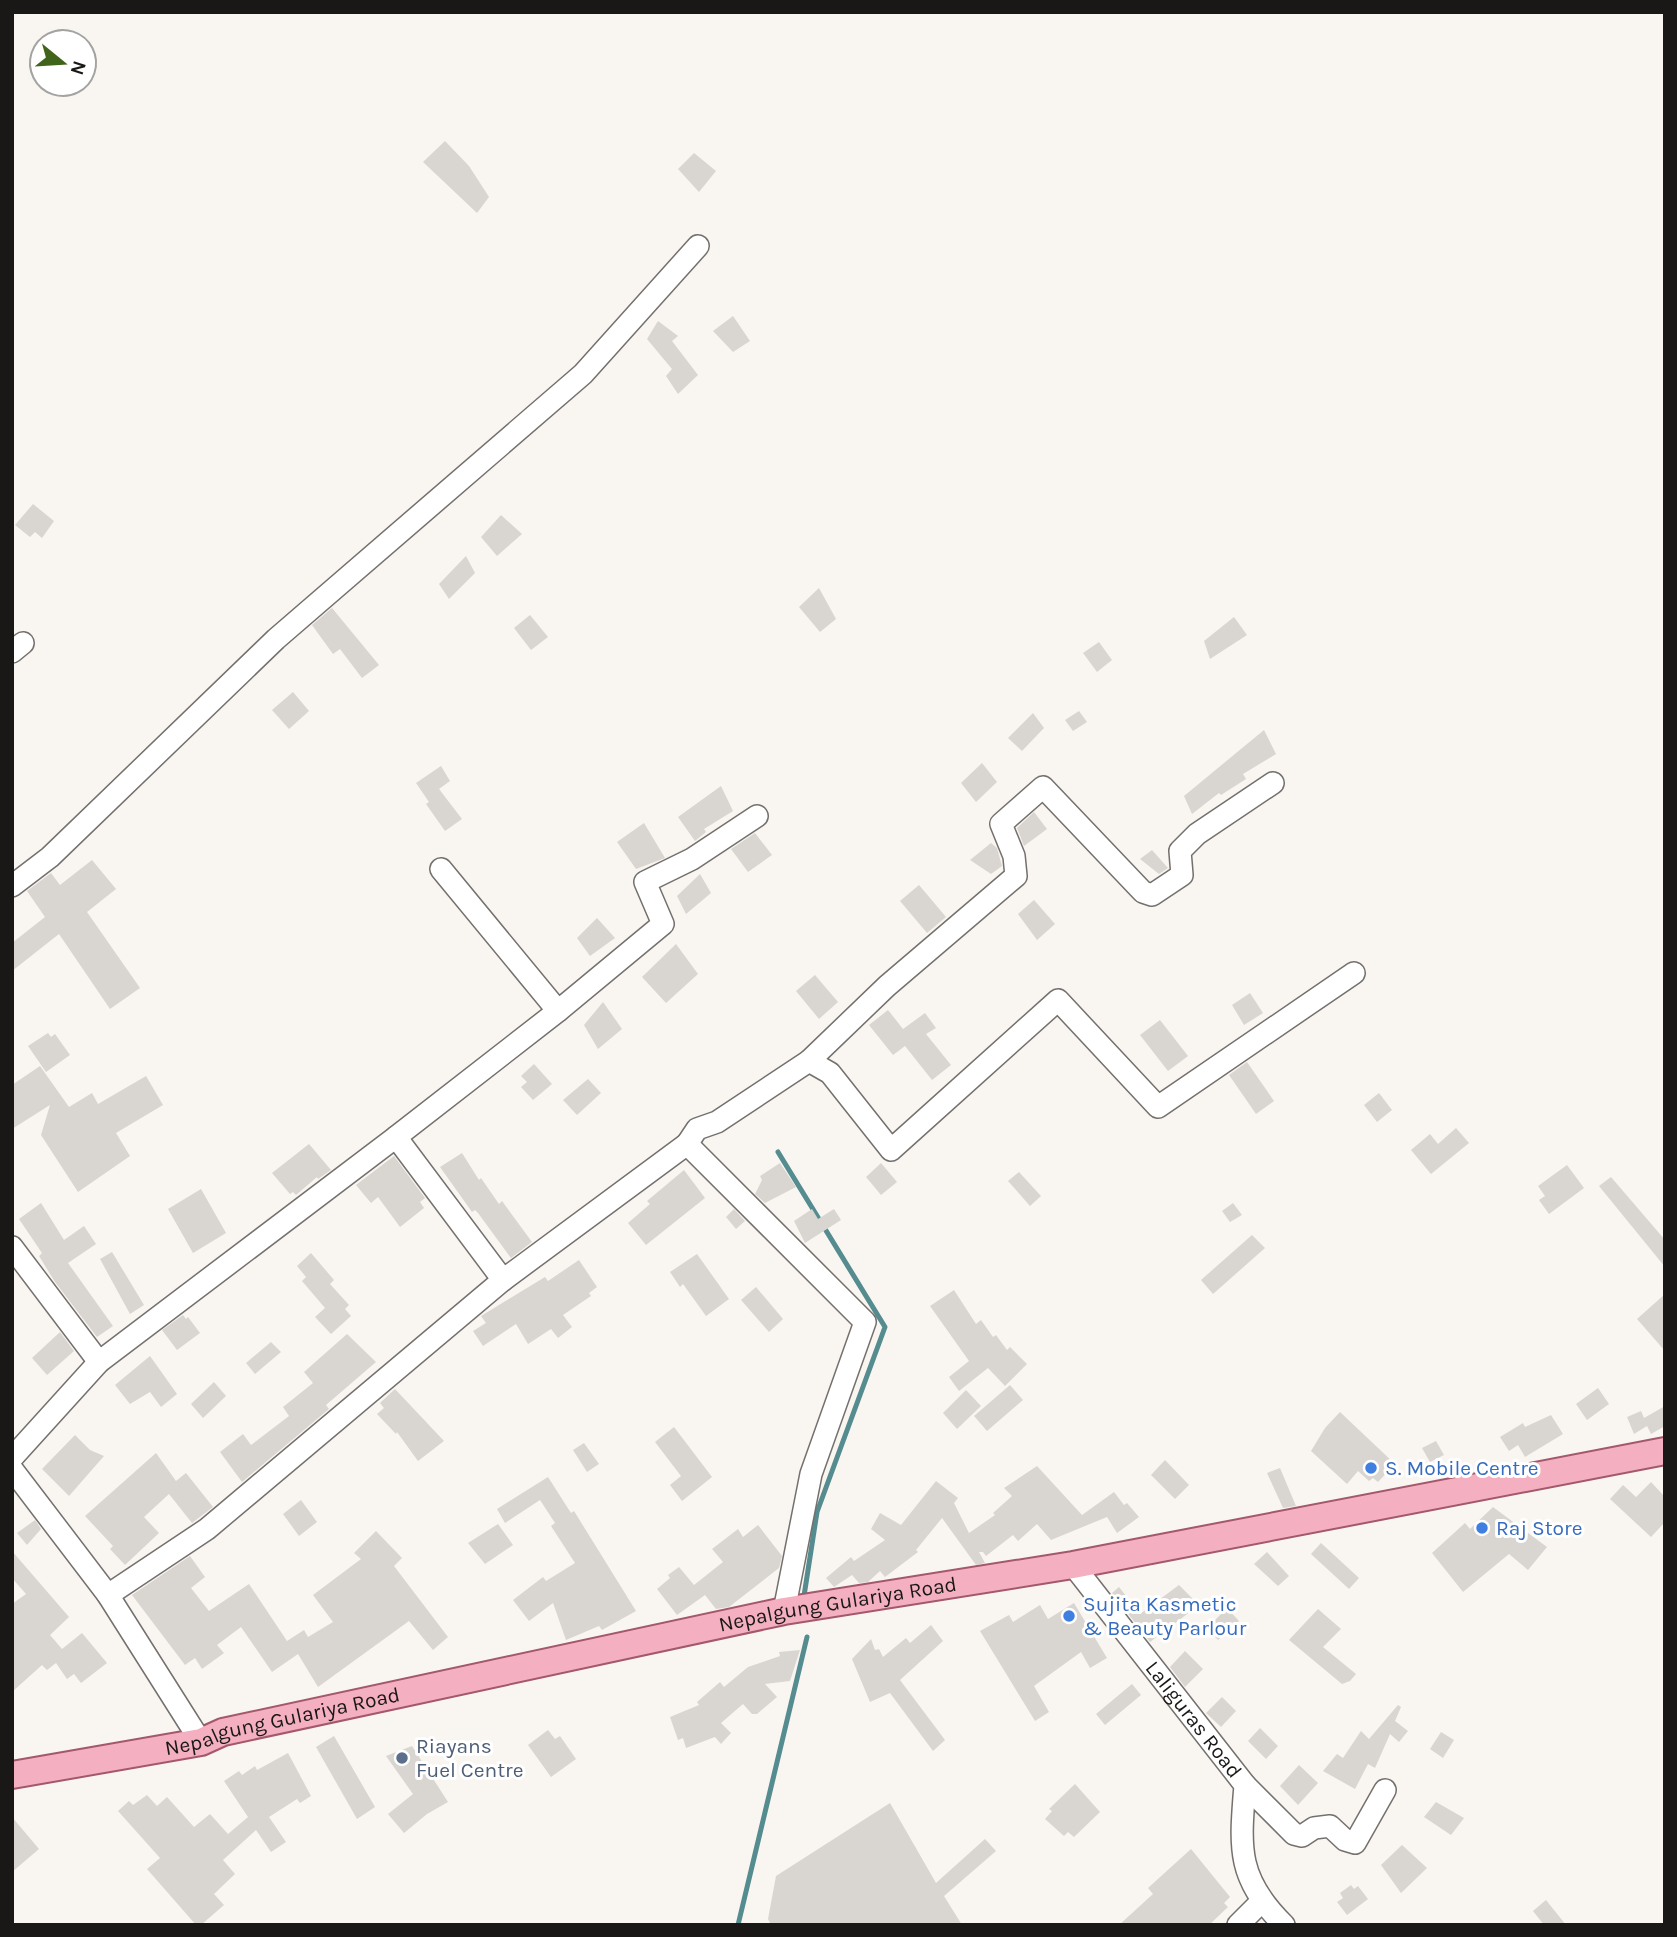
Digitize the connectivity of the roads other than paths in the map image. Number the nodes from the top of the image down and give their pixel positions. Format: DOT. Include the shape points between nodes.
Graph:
graph roads {
  1 [pos="698,246"];
  2 [pos="1273,783"];
  3 [pos="757,816"];
  4 [pos="441,869"];
  5 [pos="12,886"];
  6 [pos="1354,973"];
  7 [pos="558,1011"];
  8 [pos="809,1061"];
  9 [pos="396,1137"];
  10 [pos="687,1144"];
  11 [pos="12,1247"];
  12 [pos="503,1280"];
  13 [pos="99,1362"];
  14 [pos="1665,1451"];
  15 [pos="12,1458"];
  16 [pos="12,1469"];
  17 [pos="1073,1565"];
  18 [pos="108,1595"];
  19 [pos="784,1611"];
  20 [pos="201,1742"];
  21 [pos="12,1775"];
  22 [pos="1245,1785"];
  23 [pos="1385,1790"];
  24 [pos="1261,1902"];
  25 [pos="1238,1925"];
  26 [pos="1284,1925"];
  1 -- 5 [label="street" via="583,374 276,639 60,848"];
  2 -- 8 [label="street" via="1198,834 1180,851 1182,875 1152,895 1143,892 1043,787 1001,824 1014,856 1016,877 887,986"];
  3 -- 7 [label="street" via="692,859 645,882 663,924"];
  4 -- 7 [label="street"];
  6 -- 8 [label="street" via="1158,1107 1058,1000 891,1150 830,1073"];
  7 -- 9 [label="street"];
  8 -- 10 [label="street" via="718,1122 697,1129"];
  9 -- 12 [label="street"];
  9 -- 13 [label="street"];
  10 -- 12 [label="street"];
  10 -- 19 [label="street" via="865,1322 811,1475"];
  11 -- 13 [label="street"];
  12 -- 18 [label="street" via="207,1529"];
  13 -- 15 [label="street"];
  14 -- 17 [label="main road, Nepalgung Gulariya Road"];
  16 -- 18 [label="street"];
  17 -- 19 [label="main road, Nepalgung Gulariya Road"];
  17 -- 22 [label="street, Laliguras Road"];
  18 -- 20 [label="street"];
  19 -- 20 [label="main road, Nepalgung Gulariya Road" via="223,1732"];
  20 -- 21 [label="main road, Nepalgung Gulariya Road"];
  22 -- 23 [label="street" via="1294,1834 1302,1836 1330,1826 1354,1843"];
  22 -- 24 [label="street, Laliguras Road" via="1240,1849"];
  24 -- 25 [label="street"];
  24 -- 26 [label="street, Laliguras Road"];
}
